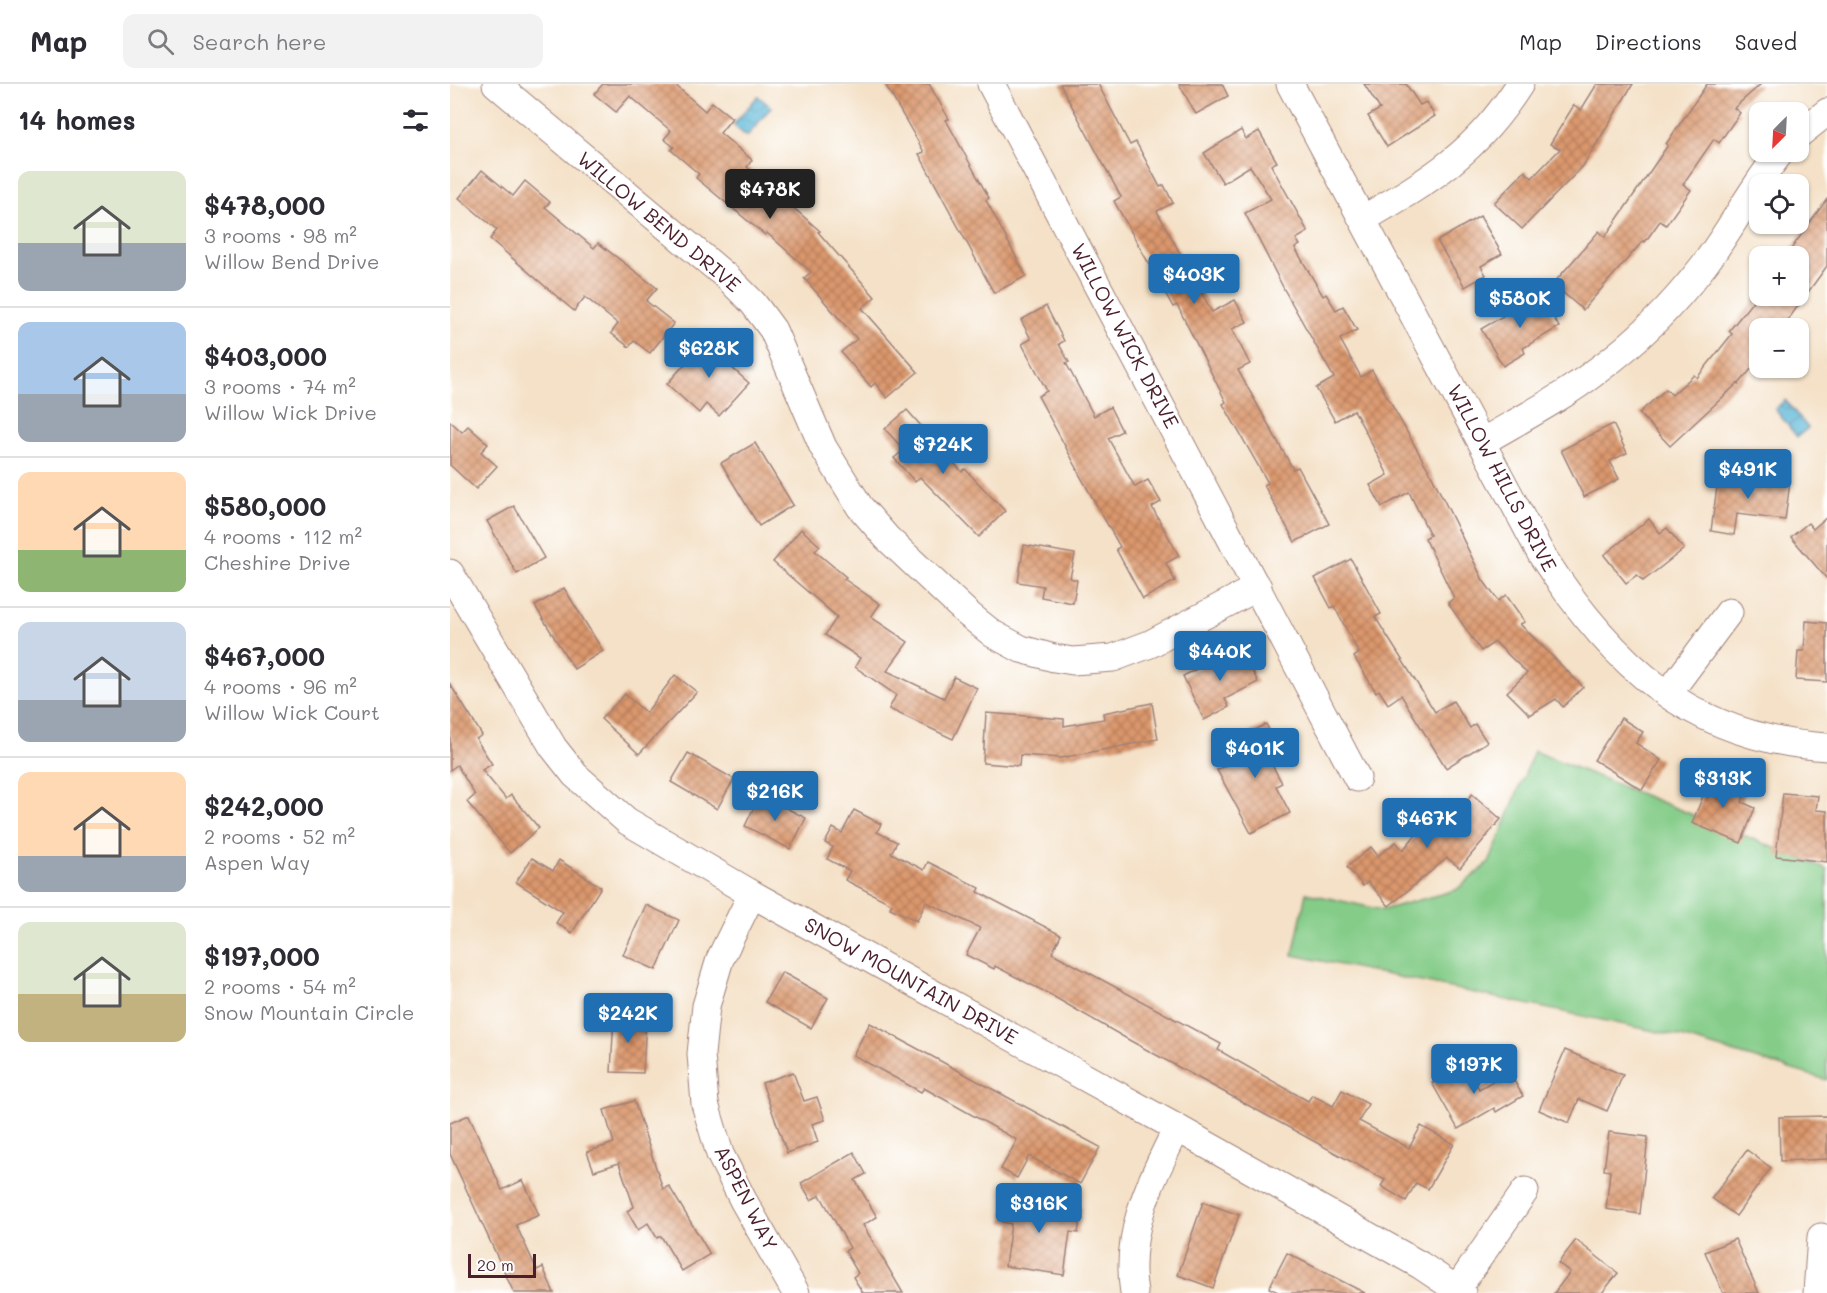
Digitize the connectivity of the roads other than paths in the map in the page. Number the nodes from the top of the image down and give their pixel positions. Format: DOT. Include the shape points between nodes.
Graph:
graph roads {
  1 [pos="496,84"];
  2 [pos="991,84"];
  3 [pos="1290,84"];
  4 [pos="1520,84"];
  5 [pos="1827,112"];
  6 [pos="1809,126"];
  7 [pos="1774,162"];
  8 [pos="1363,219"];
  9 [pos="1482,442"];
  10 [pos="450,573"];
  11 [pos="1258,587"];
  12 [pos="1729,612"];
  13 [pos="1668,694"];
  14 [pos="1827,747"];
  15 [pos="1357,778"];
  16 [pos="752,894"];
  17 [pos="1177,1128"];
  18 [pos="1525,1191"];
  19 [pos="1821,1237"];
  20 [pos="1460,1291"];
  21 [pos="796,1293"];
  22 [pos="1134,1293"];
  23 [pos="1817,1293"];
  1 -- 11 [label="street, WILLOW BEND DRIVE" via="753,303 773,330 823,447 860,507 887,538 993,634 1021,649 1054,658 1113,658 1150,645"];
  2 -- 11 [label="street, WILLOW WICK DRIVE"];
  3 -- 8 [label="street, WILLOW HILLS DRIVE"];
  4 -- 8 [label="street" via="1480,138 1452,163"];
  5 -- 6 [label="street"];
  7 -- 9 [label="street" via="1705,264 1638,338 1556,399"];
  8 -- 9 [label="street, WILLOW HILLS DRIVE"];
  9 -- 13 [label="street, WILLOW HILLS DRIVE" via="1541,554 1568,596 1632,668"];
  10 -- 16 [label="street, SNOW MOUNTAIN DRIVE" via="553,747 575,775 627,821"];
  11 -- 15 [label="street, WILLOW WICK DRIVE"];
  12 -- 13 [label="street"];
  13 -- 14 [label="street, WILLOW HILLS DRIVE" via="1728,728 1799,745"];
  16 -- 17 [label="street, SNOW MOUNTAIN DRIVE"];
  16 -- 21 [label="street, ASPEN WAY" via="720,959 706,1006 701,1054 705,1104 720,1154"];
  17 -- 20 [label="street, SNOW MOUNTAIN DRIVE"];
  17 -- 22 [label="street" via="1149,1183 1139,1215 1133,1248"];
  18 -- 20 [label="street"];
  19 -- 23 [label="street"];
}
